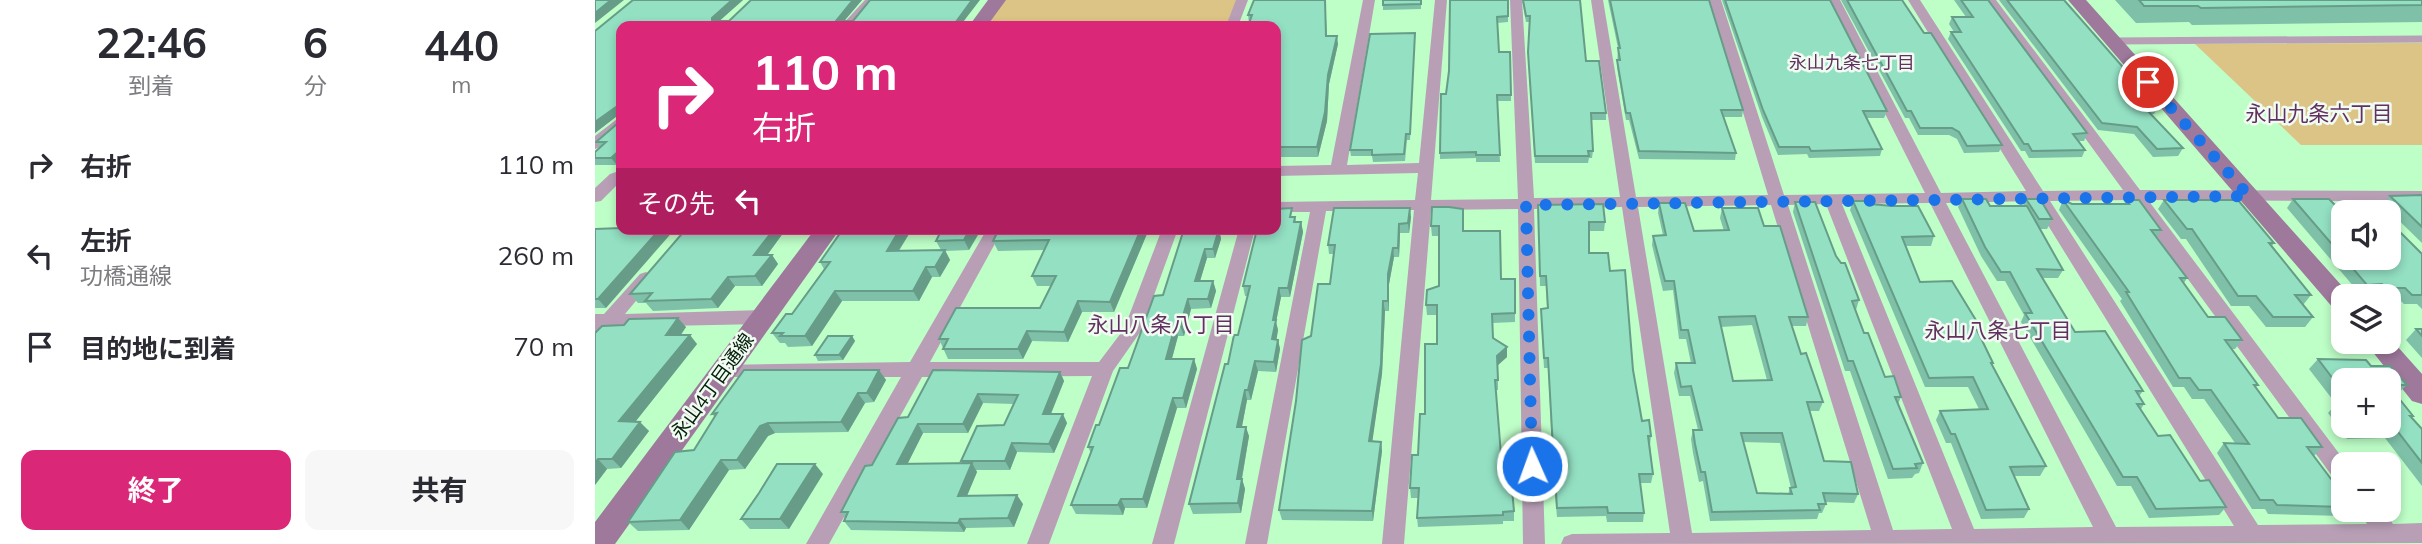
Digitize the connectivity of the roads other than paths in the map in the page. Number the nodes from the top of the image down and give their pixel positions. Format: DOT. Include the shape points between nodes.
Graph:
graph roads {
  1 [pos="872,0"];
  2 [pos="997,0"];
  3 [pos="1242,0"];
  4 [pos="1369,0"];
  5 [pos="1441,0"];
  6 [pos="1516,0"];
  7 [pos="1597,0"];
  8 [pos="1715,0"];
  9 [pos="1834,0"];
  10 [pos="1914,0"];
  11 [pos="1990,0"];
  12 [pos="2077,0"];
  13 [pos="852,21"];
  14 [pos="982,21"];
  15 [pos="1234,21"];
  16 [pos="2422,39"];
  17 [pos="2113,41"];
  18 [pos="616,125"];
  19 [pos="595,144"];
  20 [pos="1425,169"];
  21 [pos="1338,171"];
  22 [pos="1281,172"];
  23 [pos="595,177"];
  24 [pos="616,177"];
  25 [pos="616,180"];
  26 [pos="2137,195"];
  27 [pos="2249,196"];
  28 [pos="2360,196"];
  29 [pos="2422,196"];
  30 [pos="595,197"];
  31 [pos="2038,197"];
  32 [pos="1935,200"];
  33 [pos="2364,200"];
  34 [pos="1778,202"];
  35 [pos="1833,202"];
  36 [pos="1630,204"];
  37 [pos="1526,205"];
  38 [pos="1423,206"];
  39 [pos="1281,207"];
  40 [pos="1319,207"];
  41 [pos="824,235"];
  42 [pos="992,235"];
  43 [pos="1168,235"];
  44 [pos="1245,235"];
  45 [pos="662,260"];
  46 [pos="2331,289"];
  47 [pos="763,317"];
  48 [pos="601,321"];
  49 [pos="595,336"];
  50 [pos="2388,354"];
  51 [pos="915,369"];
  52 [pos="1104,369"];
  53 [pos="723,370"];
  54 [pos="2422,393"];
  55 [pos="2331,458"];
  56 [pos="2379,522"];
  57 [pos="2422,533"];
  58 [pos="2254,539"];
  59 [pos="2391,539"];
  60 [pos="1968,541"];
  61 [pos="2111,541"];
  62 [pos="1885,542"];
  63 [pos="1683,543"];
  64 [pos="597,544"];
  65 [pos="817,544"];
  66 [pos="1038,544"];
  67 [pos="1163,544"];
  68 [pos="1256,544"];
  69 [pos="1393,544"];
  70 [pos="1534,544"];
  71 [pos="1572,544"];
  1 -- 13 [label="street"];
  2 -- 14 [label="street"];
  3 -- 15 [label="street"];
  4 -- 21 [label="street"];
  5 -- 20 [label="street"];
  6 -- 37 [label="street"];
  7 -- 36 [label="street"];
  8 -- 34 [label="street"];
  9 -- 32 [label="street"];
  10 -- 31 [label="street"];
  11 -- 26 [label="street"];
  12 -- 17 [label="street"];
  16 -- 17 [label="lane"];
  17 -- 27 [label="street"];
  18 -- 19 [label="street"];
  20 -- 21 [label="street"];
  20 -- 38 [label="street"];
  21 -- 22 [label="street"];
  23 -- 24 [label="street"];
  25 -- 30 [label="street"];
  26 -- 27 [label="street"];
  26 -- 31 [label="street"];
  26 -- 55 [label="street"];
  27 -- 28 [label="street"];
  27 -- 46 [label="street"];
  28 -- 29 [label="street"];
  28 -- 33 [label="street"];
  31 -- 32 [label="street"];
  31 -- 58 [label="street"];
  32 -- 35 [label="street"];
  32 -- 61 [label="street"];
  34 -- 35 [label="street"];
  34 -- 36 [label="street"];
  34 -- 62 [label="street"];
  35 -- 60 [label="street"];
  36 -- 37 [label="street"];
  36 -- 63 [label="street"];
  37 -- 38 [label="street"];
  37 -- 70 [label="street"];
  38 -- 40 [label="street"];
  38 -- 69 [label="street"];
  39 -- 40 [label="street"];
  40 -- 68 [label="street"];
  41 -- 47 [label="street, 永山4丁目通線"];
  42 -- 51 [label="street"];
  43 -- 52 [label="street" via="1132,331"];
  44 -- 67 [label="street"];
  45 -- 48 [label="street"];
  47 -- 48 [label="street"];
  47 -- 53 [label="street, 永山4丁目通線"];
  48 -- 49 [label="street"];
  50 -- 54 [label="street"];
  51 -- 52 [label="street"];
  51 -- 53 [label="street"];
  51 -- 65 [label="street"];
  52 -- 66 [label="street"];
  53 -- 64 [label="street, 永山4丁目通線"];
  56 -- 59 [label="street"];
  57 -- 59 [label="street"];
  58 -- 59 [label="street"];
  58 -- 61 [label="street"];
  60 -- 61 [label="street"];
  60 -- 62 [label="street"];
  62 -- 63 [label="street"];
  63 -- 71 [label="street"];
}
